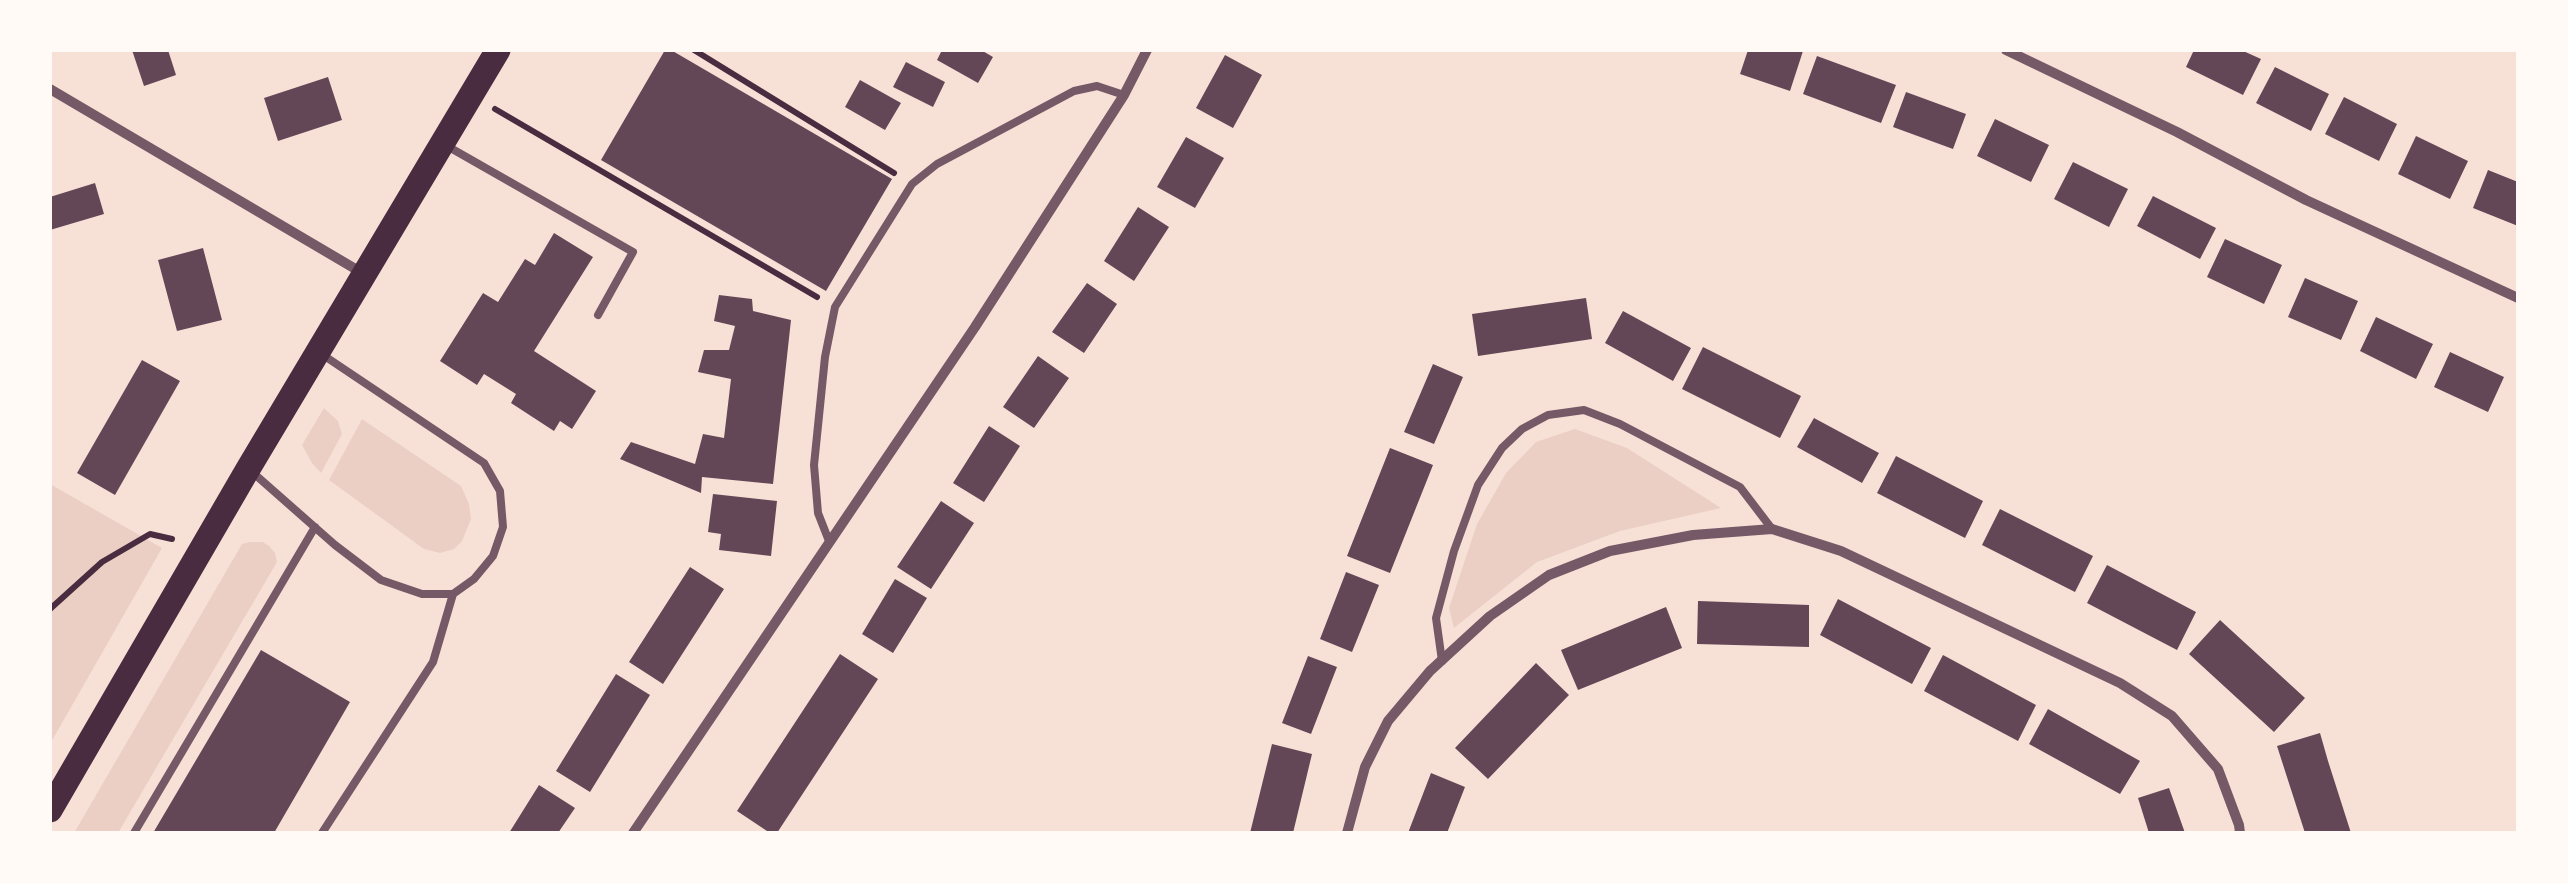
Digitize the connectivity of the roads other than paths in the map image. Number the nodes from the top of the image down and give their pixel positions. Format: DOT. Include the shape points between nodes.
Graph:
graph roads {
  1 [pos="498,50"];
  2 [pos="1147,50"];
  3 [pos="2006,50"];
  4 [pos="50,89"];
  5 [pos="1124,95"];
  6 [pos="443,144"];
  7 [pos="364,274"];
  8 [pos="2518,298"];
  9 [pos="598,314"];
  10 [pos="318,352"];
  11 [pos="248,468"];
  12 [pos="315,528"];
  13 [pos="1772,530"];
  14 [pos="829,540"];
  15 [pos="453,594"];
  16 [pos="1442,661"];
  17 [pos="50,810"];
  18 [pos="134,833"];
  19 [pos="322,833"];
  20 [pos="633,833"];
  21 [pos="1347,833"];
  22 [pos="2240,833"];
  1 -- 6 [label="main road"];
  2 -- 5 [label="street"];
  3 -- 8 [label="street"];
  4 -- 7 [label="street"];
  5 -- 14 [label="street"];
  5 -- 14 [label="lane" via="1097,86 1074,91 936,164 912,184 835,308 814,465 818,512"];
  6 -- 7 [label="main road"];
  6 -- 9 [label="lane" via="632,252"];
  7 -- 10 [label="main road"];
  10 -- 11 [label="main road"];
  10 -- 15 [label="lane" via="484,463 500,491 504,527 493,556"];
  11 -- 12 [label="lane"];
  11 -- 17 [label="main road"];
  12 -- 15 [label="lane" via="381,580 422,594"];
  12 -- 18 [label="lane"];
  13 -- 16 [label="street" via="1693,535 1610,551 1548,575"];
  13 -- 16 [label="lane" via="1740,487 1620,424 1584,410 1548,414 1502,448 1478,486 1436,618"];
  13 -- 22 [label="street" via="1841,551 2120,682 2172,716 2218,769"];
  14 -- 20 [label="street"];
  15 -- 19 [label="lane" via="434,662"];
  16 -- 21 [label="street" via="1388,721 1365,767"];
}
